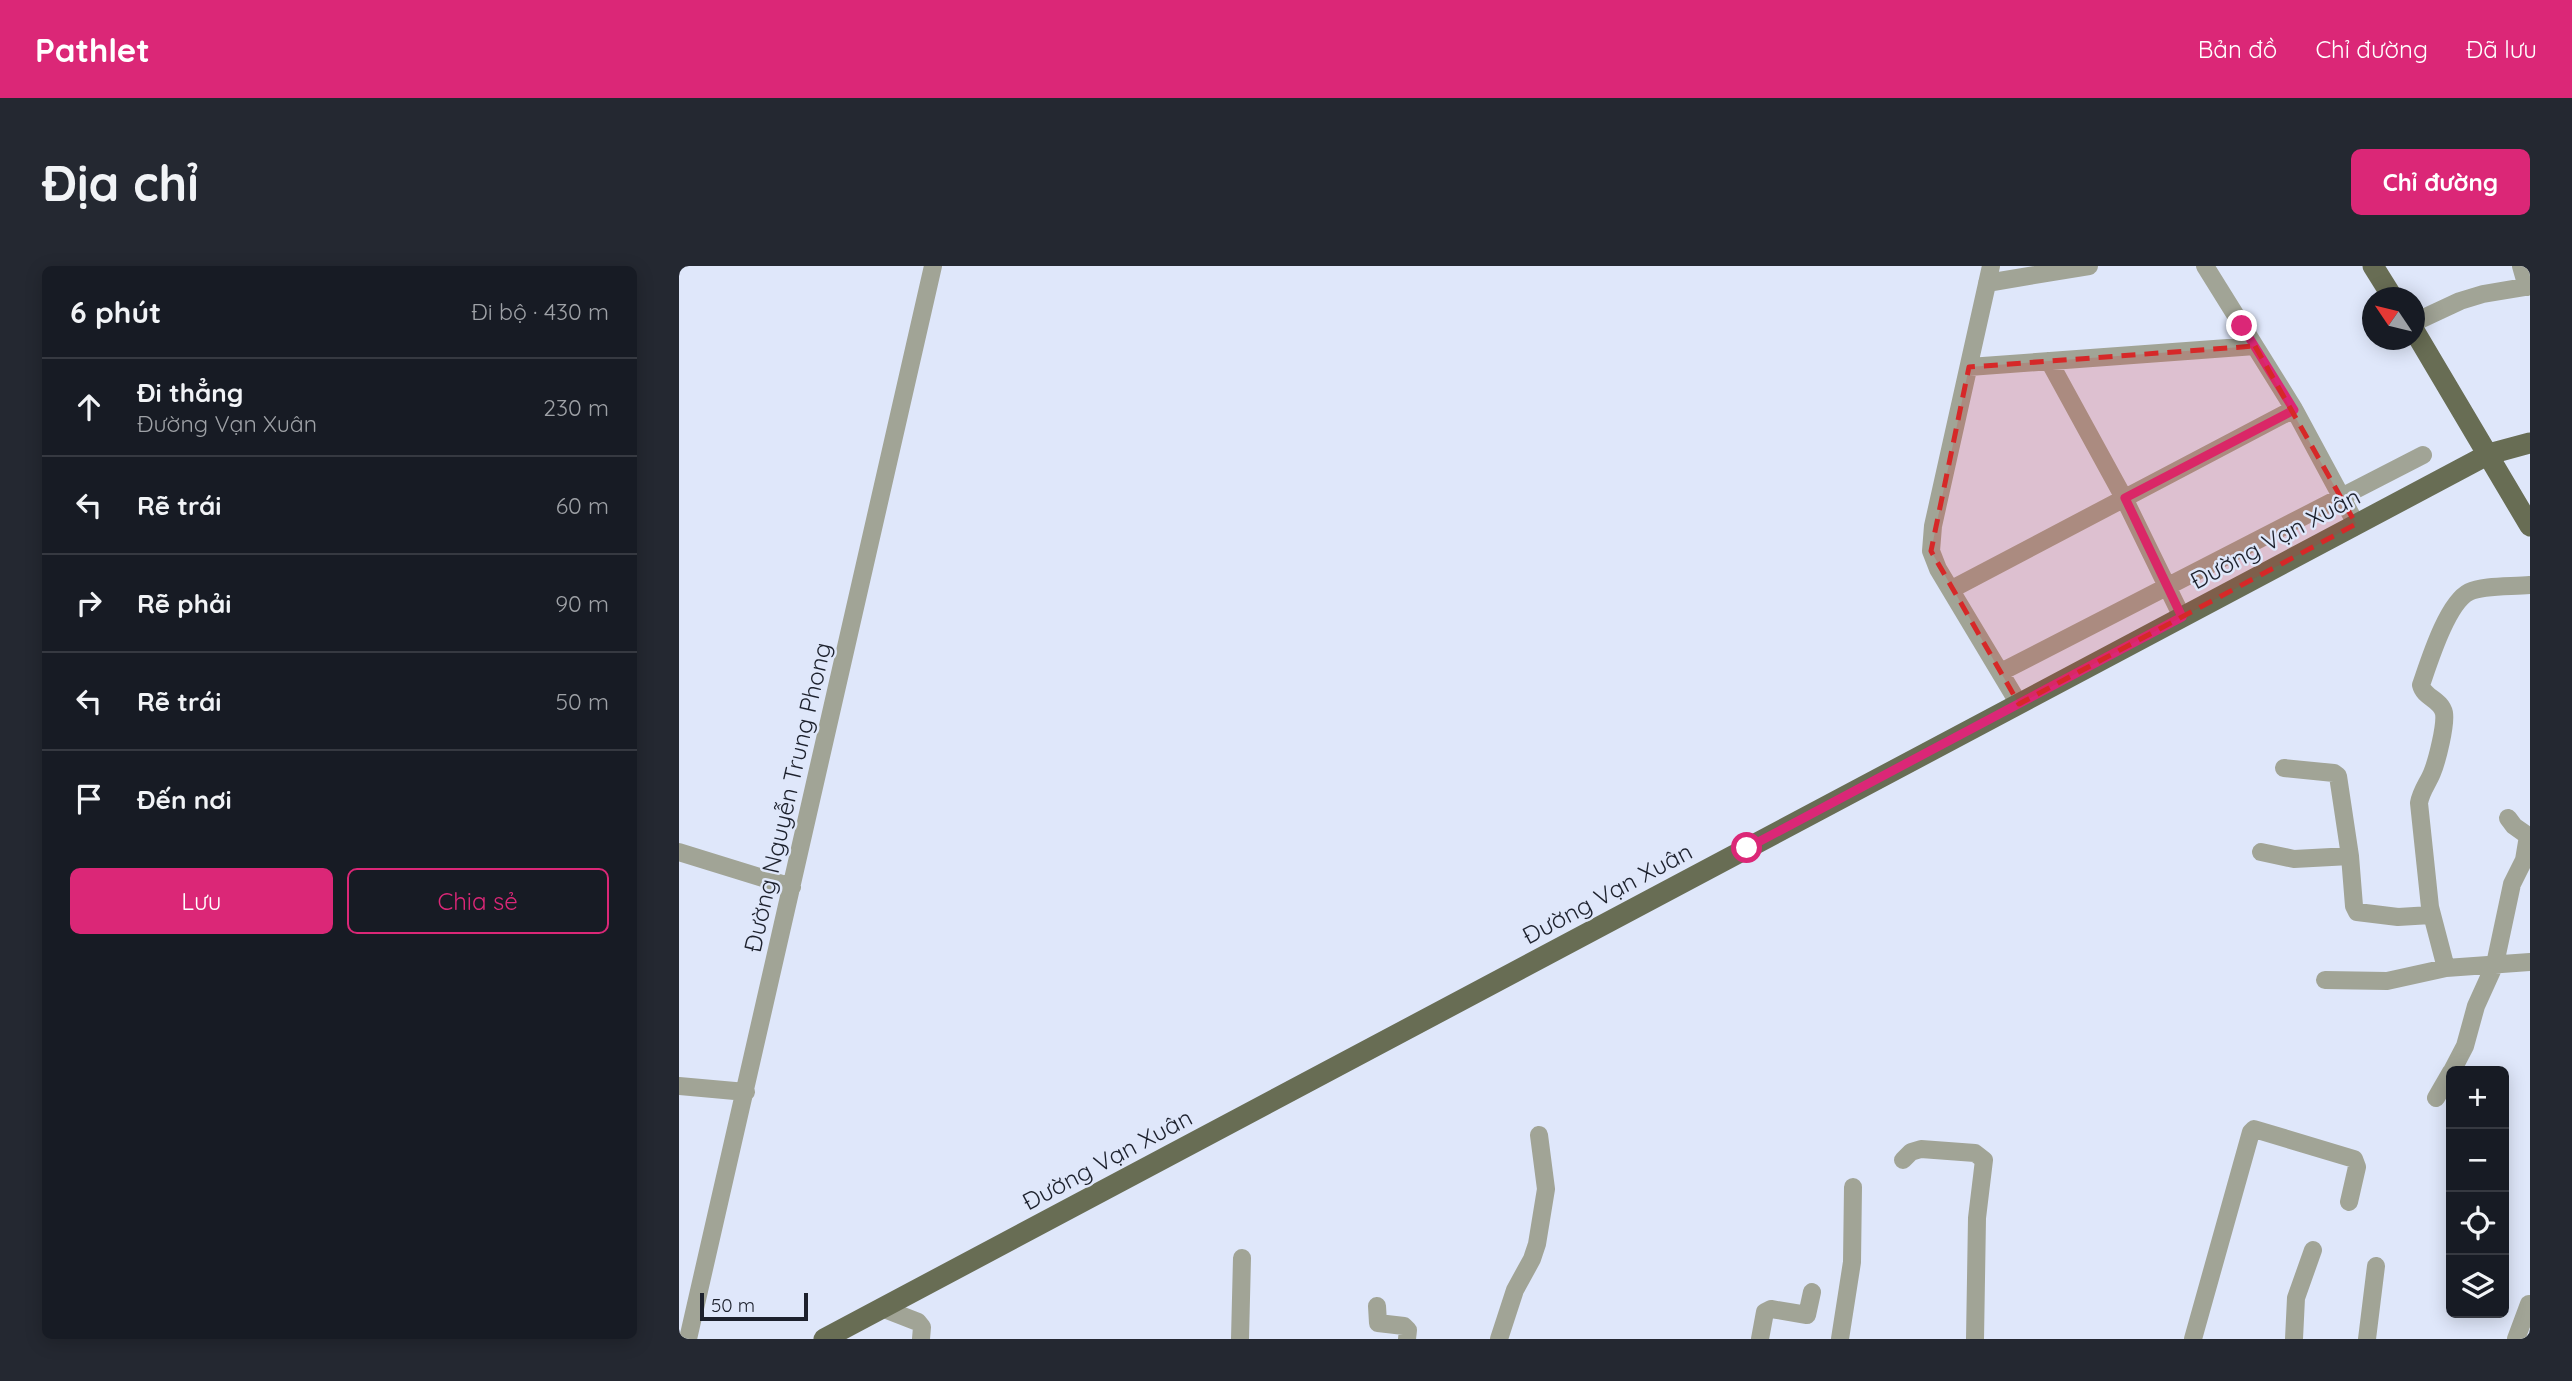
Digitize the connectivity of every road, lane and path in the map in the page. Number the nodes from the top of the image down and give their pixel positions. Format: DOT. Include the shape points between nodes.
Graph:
graph roads {
  1 [pos="933,266"];
  2 [pos="2089,266"];
  3 [pos="2205,266"];
  4 [pos="2373,266"];
  5 [pos="2521,266"];
  6 [pos="1989,275"];
  7 [pos="2386,287"];
  8 [pos="2528,287"];
  9 [pos="2425,317"];
  10 [pos="2255,346"];
  11 [pos="2425,350"];
  12 [pos="2049,361"];
  13 [pos="1969,367"];
  14 [pos="2294,410"];
  15 [pos="2530,443"];
  16 [pos="2423,454"];
  17 [pos="2489,454"];
  18 [pos="2341,496"];
  19 [pos="2125,498"];
  20 [pos="2357,524"];
  21 [pos="2530,526"];
  22 [pos="2167,586"];
  23 [pos="2530,586"];
  24 [pos="1952,589"];
  25 [pos="2182,617"];
  26 [pos="2001,672"];
  27 [pos="2018,704"];
  28 [pos="2284,768"];
  29 [pos="2508,818"];
  30 [pos="679,852"];
  31 [pos="2261,852"];
  32 [pos="2350,856"];
  33 [pos="792,887"];
  34 [pos="2431,915"];
  35 [pos="2530,962"];
  36 [pos="2495,964"];
  37 [pos="2446,968"];
  38 [pos="2325,980"];
  39 [pos="2454,1066"];
  40 [pos="2446,1081"];
  41 [pos="679,1086"];
  42 [pos="746,1092"];
  43 [pos="2437,1098"];
  44 [pos="1539,1135"];
  45 [pos="1903,1160"];
  46 [pos="1853,1186"];
  47 [pos="2349,1202"];
  48 [pos="2313,1250"];
  49 [pos="1242,1258"];
  50 [pos="2376,1266"];
  51 [pos="1812,1292"];
  52 [pos="2529,1304"];
  53 [pos="1377,1306"];
  54 [pos="882,1308"];
  55 [pos="688,1339"];
  56 [pos="824,1339"];
  57 [pos="921,1339"];
  58 [pos="1240,1339"];
  59 [pos="1407,1339"];
  60 [pos="1499,1339"];
  61 [pos="1760,1339"];
  62 [pos="1840,1339"];
  63 [pos="1975,1339"];
  64 [pos="2193,1339"];
  65 [pos="2294,1339"];
  66 [pos="2367,1339"];
  67 [pos="2516,1339"];
  1 -- 33 [label="street, Đường Nguyễn Trung Phong"];
  2 -- 6 [label="street"];
  3 -- 10 [label="street"];
  4 -- 7 [label="main road"];
  5 -- 8 [label="street"];
  6 -- 13 [label="street"];
  8 -- 9 [label="street" via="2483,294"];
  10 -- 12 [label="street"];
  10 -- 14 [label="street"];
  11 -- 17 [label="main road"];
  12 -- 13 [label="street"];
  12 -- 19 [label="street"];
  13 -- 24 [label="street" via="1931,551"];
  14 -- 18 [label="street"];
  14 -- 19 [label="street"];
  15 -- 17 [label="main road, Đường Vạn Xuân"];
  16 -- 18 [label="street"];
  17 -- 20 [label="main road, Đường Vạn Xuân"];
  17 -- 21 [label="main road"];
  18 -- 20 [label="street"];
  18 -- 22 [label="street"];
  19 -- 22 [label="street"];
  19 -- 24 [label="street"];
  20 -- 25 [label="main road, Đường Vạn Xuân"];
  22 -- 25 [label="street"];
  22 -- 26 [label="street"];
  23 -- 34 [label="street" via="2475,590 2462,596 2442,628 2421,685 2423,692 2441,705 2444,717 2434,768 2419,803"];
  24 -- 26 [label="street"];
  25 -- 27 [label="main road, Đường Vạn Xuân"];
  26 -- 27 [label="street"];
  27 -- 54 [label="main road, Đường Vạn Xuân"];
  28 -- 32 [label="street" via="2338,776"];
  29 -- 36 [label="street" via="2528,836 2524,860 2512,884"];
  30 -- 33 [label="street"];
  31 -- 32 [label="street" via="2294,859"];
  32 -- 34 [label="street" via="2357,912"];
  33 -- 42 [label="street, Đường Nguyễn Trung Phong"];
  34 -- 37 [label="street"];
  35 -- 36 [label="street"];
  36 -- 37 [label="street"];
  36 -- 39 [label="street"];
  37 -- 38 [label="street" via="2387,981"];
  40 -- 43 [label="street"];
  41 -- 42 [label="street"];
  42 -- 55 [label="street, Đường Nguyễn Trung Phong"];
  44 -- 60 [label="street" via="1546,1189 1537,1244"];
  45 -- 63 [label="street" via="1921,1149 1975,1153 1984,1160 1977,1217"];
  46 -- 62 [label="street" via="1852,1262"];
  47 -- 64 [label="street" via="2357,1167 2354,1159 2254,1129"];
  48 -- 65 [label="street" via="2296,1298"];
  49 -- 58 [label="street"];
  50 -- 66 [label="street"];
  51 -- 61 [label="street" via="1807,1315 1765,1312"];
  52 -- 67 [label="street"];
  53 -- 59 [label="street" via="1378,1322 1404,1326"];
  54 -- 56 [label="main road, Đường Vạn Xuân"];
  54 -- 57 [label="street" via="918,1322"];
}
